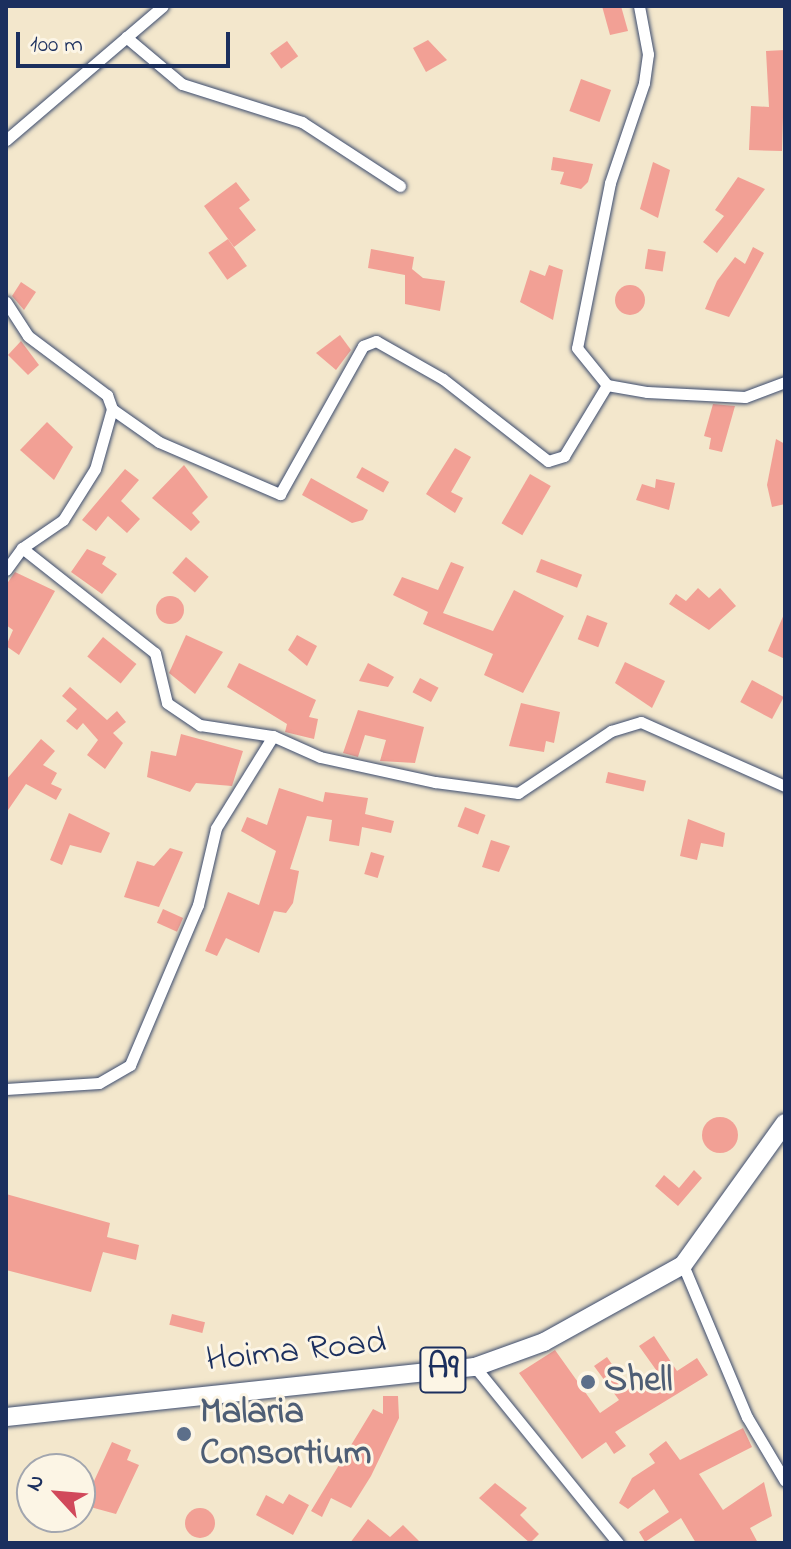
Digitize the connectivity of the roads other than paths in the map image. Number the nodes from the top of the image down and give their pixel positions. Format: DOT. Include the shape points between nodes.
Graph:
graph roads {
  1 [pos="163,6"];
  2 [pos="639,6"];
  3 [pos="126,37"];
  4 [pos="6,140"];
  5 [pos="400,186"];
  6 [pos="6,302"];
  7 [pos="785,382"];
  8 [pos="607,385"];
  9 [pos="112,409"];
  10 [pos="22,548"];
  11 [pos="6,570"];
  12 [pos="273,736"];
  13 [pos="785,786"];
  14 [pos="6,1089"];
  15 [pos="785,1123"];
  16 [pos="683,1265"];
  17 [pos="475,1367"];
  18 [pos="6,1417"];
  19 [pos="785,1481"];
  20 [pos="618,1543"];
  1 -- 3 [label="street"];
  2 -- 8 [label="street" via="648,54 644,83 610,183 574,341"];
  3 -- 4 [label="street"];
  3 -- 5 [label="street" via="182,84 302,122"];
  6 -- 9 [label="street" via="28,336 107,395"];
  7 -- 8 [label="street" via="745,397"];
  8 -- 9 [label="street" via="564,456 548,461 443,379 376,341 363,346 280,494 159,442"];
  9 -- 10 [label="street" via="95,469 63,520"];
  10 -- 11 [label="street"];
  10 -- 12 [label="street" via="155,653 174,712 200,725"];
  12 -- 13 [label="street" via="320,757 518,793 611,731 641,722"];
  12 -- 14 [label="street" via="216,828 198,905 130,1065 99,1083"];
  15 -- 16 [label="main road, Hoima Road / A9"];
  16 -- 17 [label="main road, Hoima Road / A9" via="607,1314"];
  16 -- 19 [label="street" via="747,1417"];
  17 -- 18 [label="main road, Hoima Road / A9"];
  17 -- 20 [label="street"];
}
